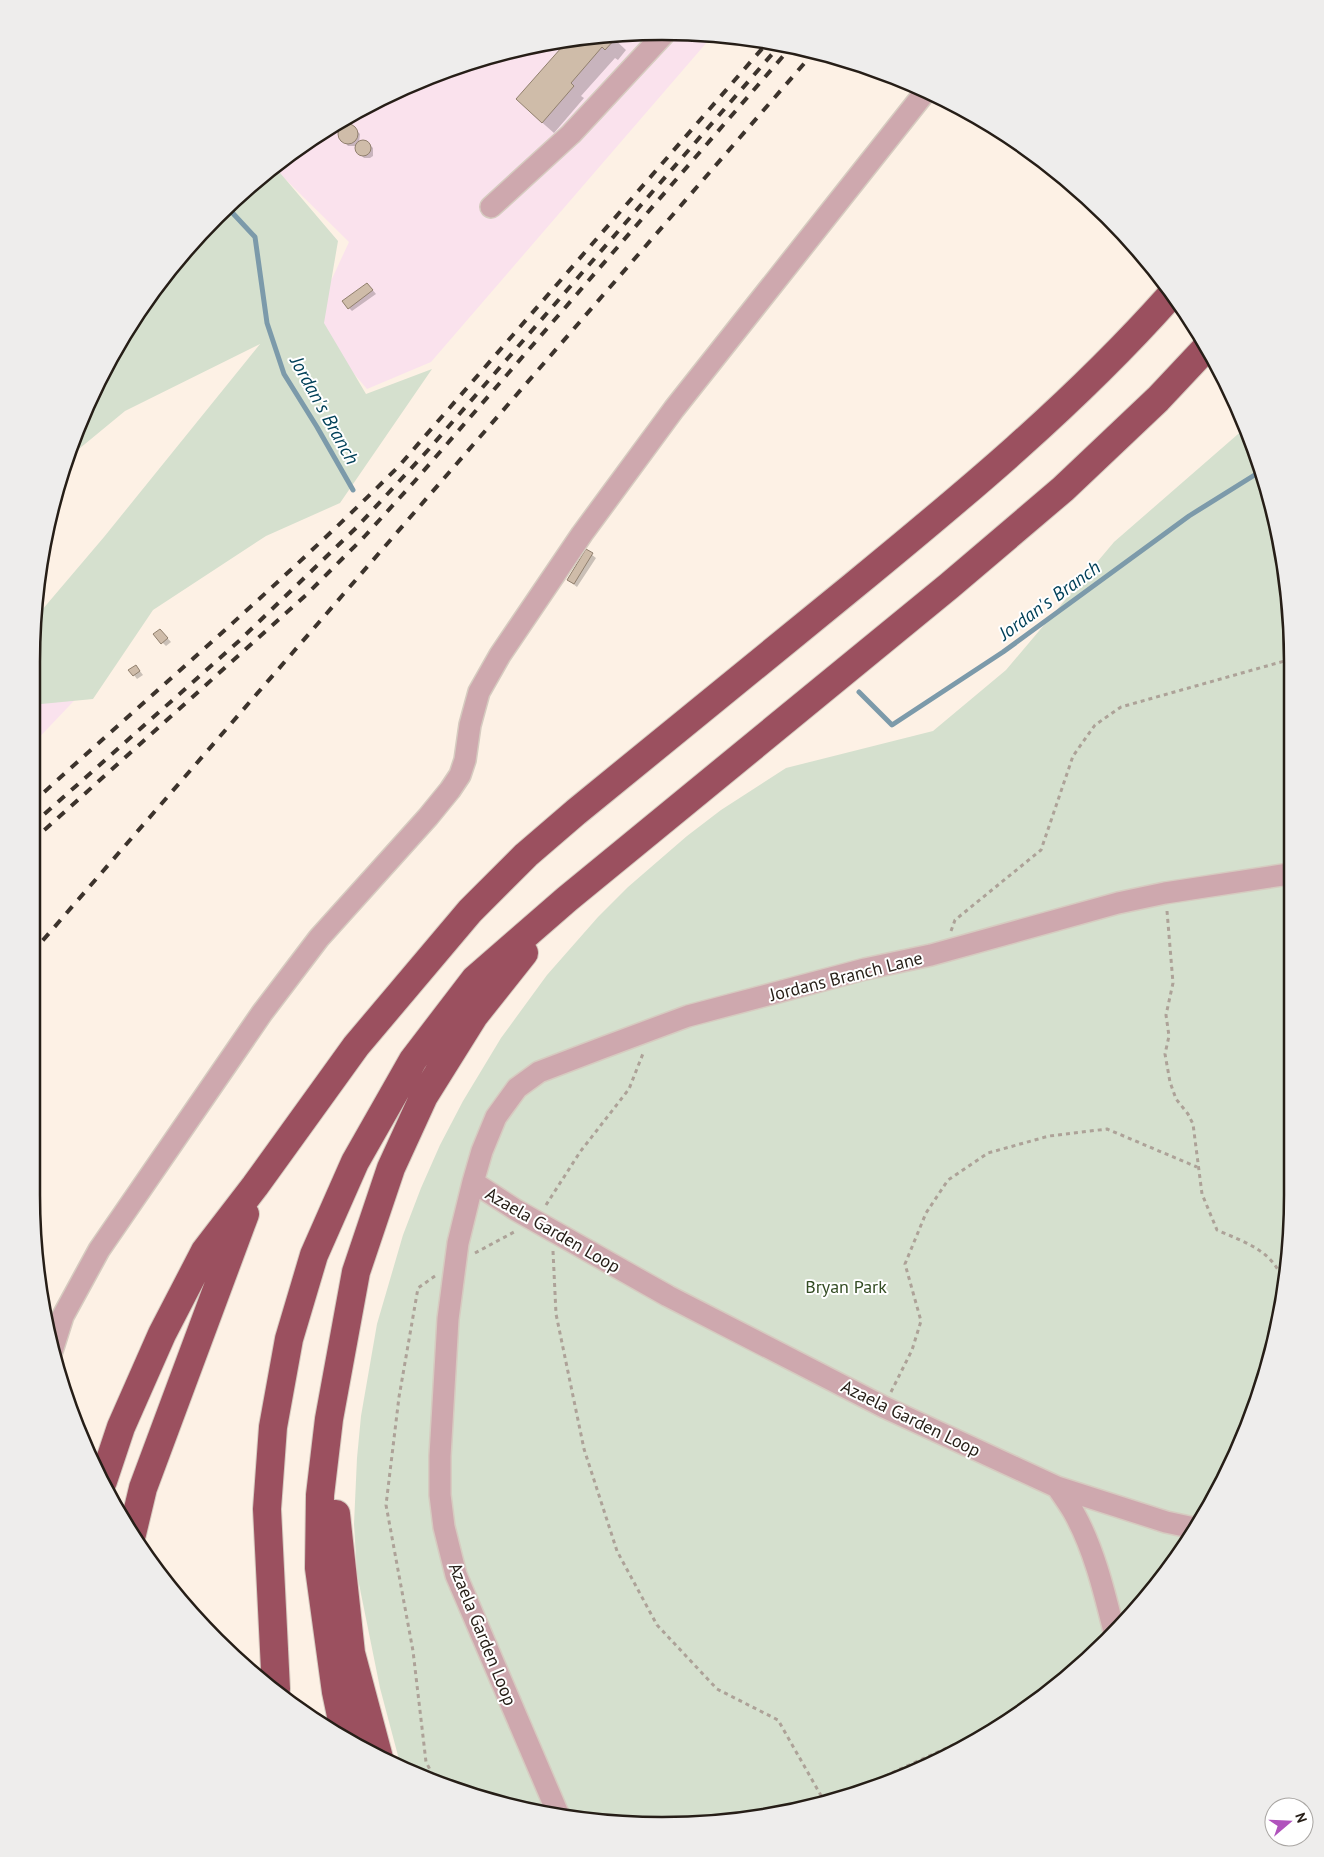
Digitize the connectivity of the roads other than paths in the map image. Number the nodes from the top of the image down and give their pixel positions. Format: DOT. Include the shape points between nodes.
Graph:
graph roads {
  1 [pos="658,40"];
  2 [pos="921,97"];
  3 [pos="490,207"];
  4 [pos="1167,299"];
  5 [pos="1202,352"];
  6 [pos="1284,875"];
  7 [pos="567,899"];
  8 [pos="472,1182"];
  9 [pos="255,1186"];
  10 [pos="57,1336"];
  11 [pos="329,1419"];
  12 [pos="106,1473"];
  13 [pos="1057,1487"];
  14 [pos="134,1524"];
  15 [pos="1188,1527"];
  16 [pos="1112,1624"];
  17 [pos="276,1682"];
  18 [pos="344,1730"];
  19 [pos="376,1747"];
  20 [pos="554,1807"];
  1 -- 3 [label="street" via="571,134"];
  2 -- 10 [label="street" via="674,409 582,534 500,655 479,692 460,775 428,817 319,938 262,1013 99,1250 63,1316"];
  4 -- 9 [label="highway" via="1008,457 526,855 470,911 356,1046"];
  5 -- 7 [label="highway" via="1063,489"];
  6 -- 8 [label="street, Jordans Branch Lane" via="1118,903 688,1016 539,1072 517,1088 496,1117"];
  7 -- 11 [label="highway" via="474,1016 424,1096 391,1168 356,1272"];
  7 -- 17 [label="highway" via="476,978 413,1060 355,1162 314,1255 290,1339 273,1427 267,1509"];
  8 -- 13 [label="street, Azaela Garden Loop" via="668,1296 884,1407"];
  8 -- 20 [label="street, Azaela Garden Loop" via="455,1263 448,1319 440,1456 444,1527 456,1575"];
  9 -- 12 [label="highway" via="205,1251 162,1334 121,1427"];
  9 -- 14 [label="highway" via="143,1488"];
  11 -- 18 [label="highway" via="320,1495 319,1568"];
  11 -- 19 [label="highway" via="338,1550 351,1653"];
  13 -- 15 [label="street, Azaela Garden Loop"];
  13 -- 16 [label="street" via="1084,1534"];
}
